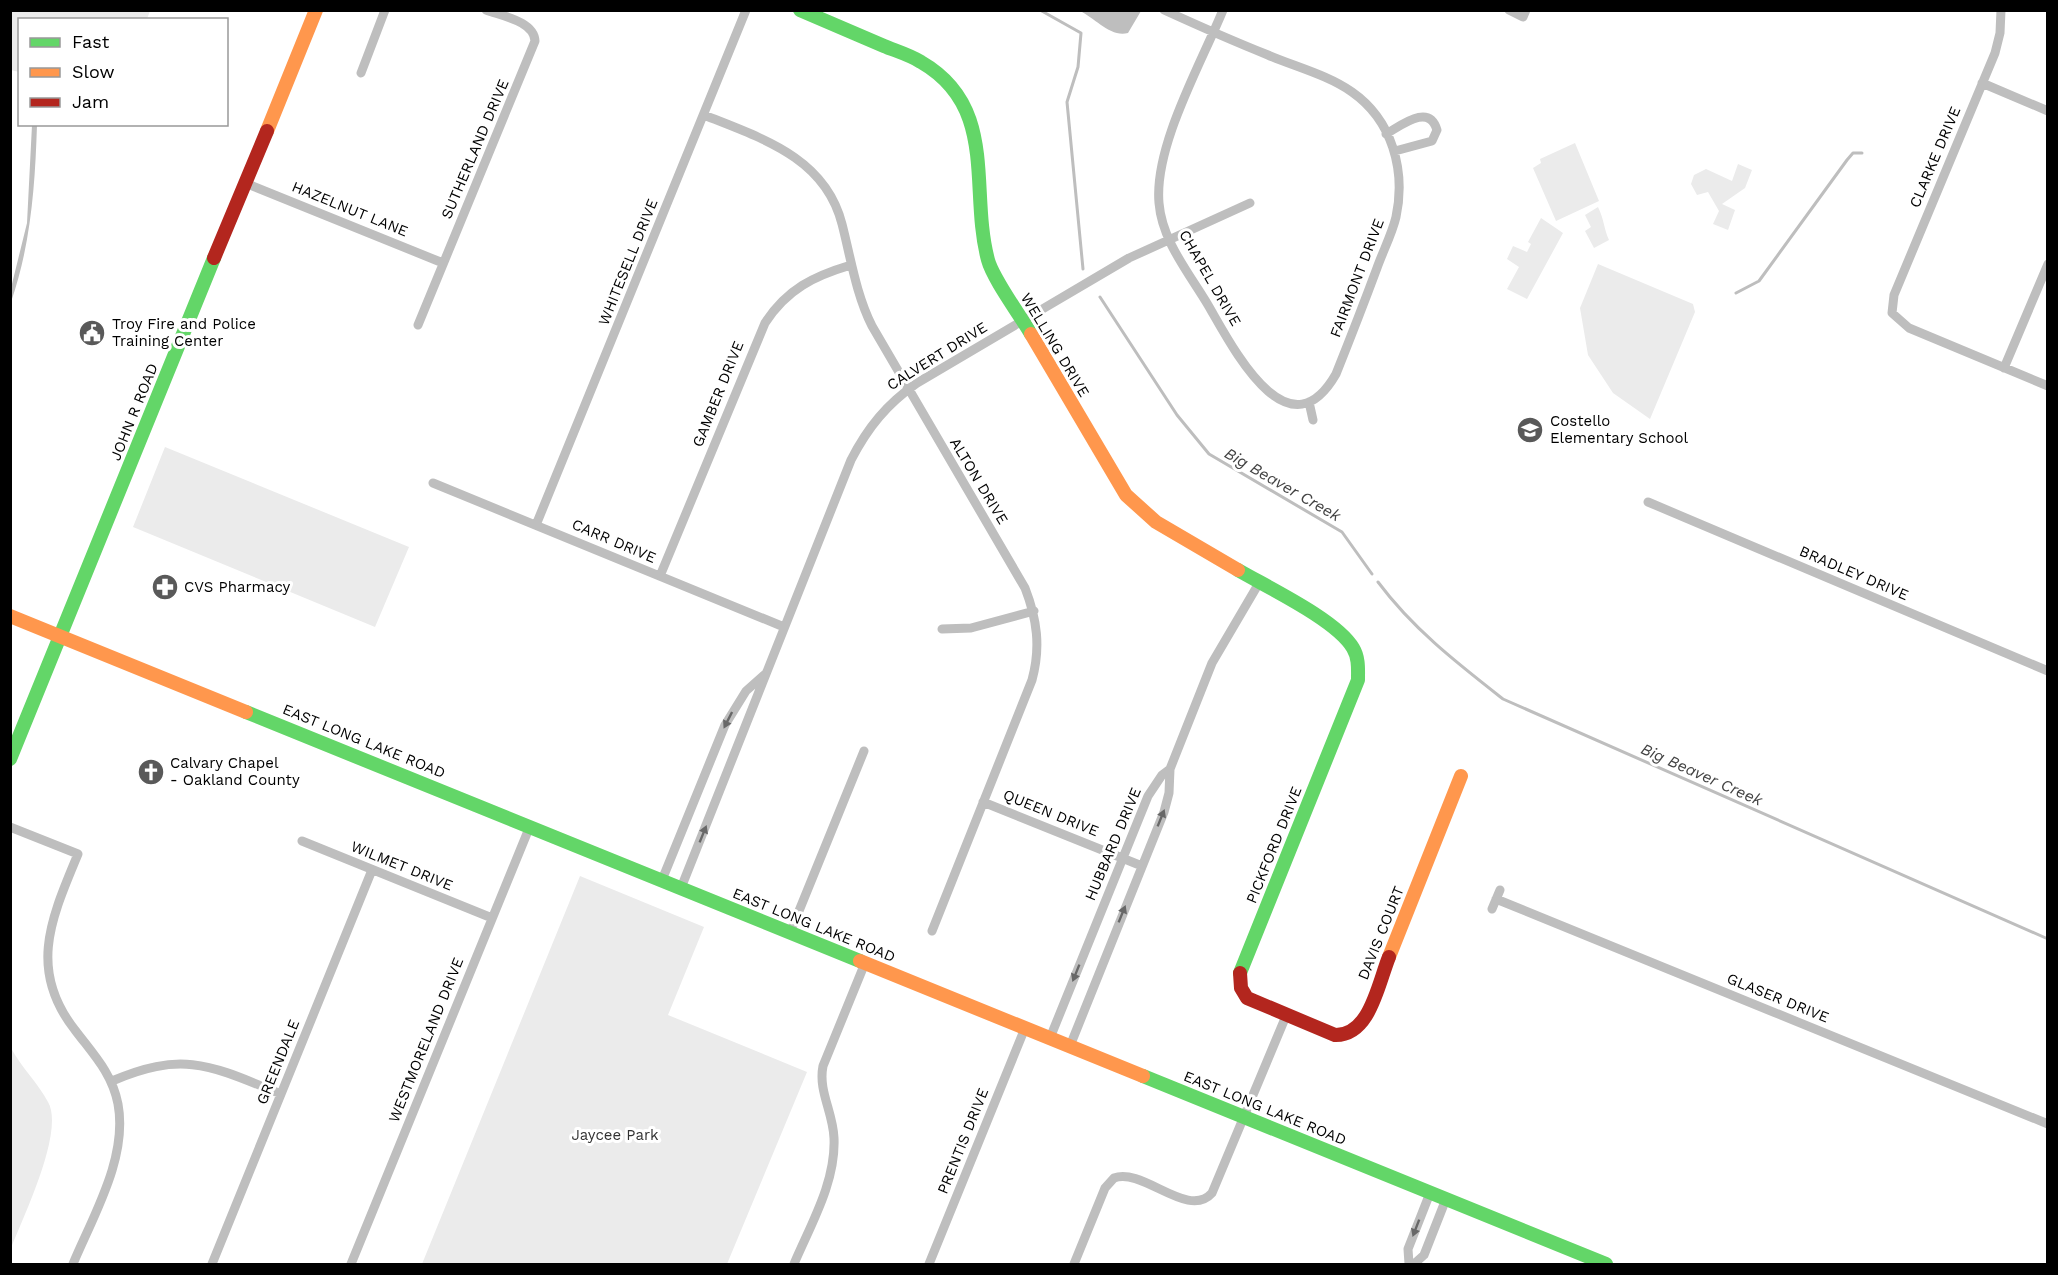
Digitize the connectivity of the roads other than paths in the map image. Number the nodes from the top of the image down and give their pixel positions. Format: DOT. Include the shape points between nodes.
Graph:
graph roads {
  1 [pos="316,10"];
  2 [pos="385,10"];
  3 [pos="486,10"];
  4 [pos="746,10"];
  5 [pos="800,10"];
  6 [pos="1164,10"];
  7 [pos="1223,10"];
  8 [pos="1509,10"];
  9 [pos="2001,10"];
  10 [pos="1525,14"];
  11 [pos="1215,33"];
  12 [pos="361,73"];
  13 [pos="1982,83"];
  14 [pos="2048,111"];
  15 [pos="704,115"];
  16 [pos="1386,134"];
  17 [pos="1395,151"];
  18 [pos="245,183"];
  19 [pos="1250,204"];
  20 [pos="1169,239"];
  21 [pos="443,263"];
  22 [pos="2048,264"];
  23 [pos="851,265"];
  24 [pos="1022,321"];
  25 [pos="418,325"];
  26 [pos="2004,368"];
  27 [pos="2048,387"];
  28 [pos="907,390"];
  29 [pos="1309,402"];
  30 [pos="1313,420"];
  31 [pos="433,483"];
  32 [pos="1648,502"];
  33 [pos="536,525"];
  34 [pos="660,576"];
  35 [pos="1259,583"];
  36 [pos="1034,611"];
  37 [pos="10,616"];
  38 [pos="784,627"];
  39 [pos="942,629"];
  40 [pos="60,636"];
  41 [pos="1360,664"];
  42 [pos="2048,671"];
  43 [pos="764,675"];
  44 [pos="864,751"];
  45 [pos="10,759"];
  46 [pos="1170,769"];
  47 [pos="1461,776"];
  48 [pos="703,779"];
  49 [pos="722,787"];
  50 [pos="983,802"];
  51 [pos="530,826"];
  52 [pos="10,827"];
  53 [pos="302,841"];
  54 [pos="1122,858"];
  55 [pos="1142,866"];
  56 [pos="372,870"];
  57 [pos="662,880"];
  58 [pos="681,888"];
  59 [pos="1492,909"];
  60 [pos="492,918"];
  61 [pos="932,931"];
  62 [pos="790,933"];
  63 [pos="1091,936"];
  64 [pos="1110,944"];
  65 [pos="865,963"];
  66 [pos="1286,1016"];
  67 [pos="1025,1028"];
  68 [pos="1050,1038"];
  69 [pos="1070,1046"];
  70 [pos="112,1082"];
  71 [pos="281,1094"];
  72 [pos="1245,1117"];
  73 [pos="2048,1124"];
  74 [pos="1430,1193"];
  75 [pos="1446,1199"];
  76 [pos="73,1264"];
  77 [pos="212,1264"];
  78 [pos="351,1264"];
  79 [pos="794,1264"];
  80 [pos="929,1264"];
  81 [pos="1074,1264"];
  82 [pos="1409,1264"];
  83 [pos="1413,1264"];
  84 [pos="1606,1264"];
  1 -- 18 [label="main road, JOHN R ROAD"];
  2 -- 12 [label="street"];
  3 -- 21 [label="street, SUTHERLAND DRIVE" via="525,25 535,41"];
  4 -- 15 [label="street, WHITESELL DRIVE"];
  5 -- 24 [label="main road, WELLING DRIVE" via="922,62 956,92 973,123 980,148 982,233 988,262"];
  6 -- 11 [label="street, FAIRMONT DRIVE"];
  7 -- 11 [label="street, CHAPEL DRIVE"];
  8 -- 10 [label="street"];
  9 -- 13 [label="street, CLARKE DRIVE" via="2000,33"];
  11 -- 16 [label="street, FAIRMONT DRIVE" via="1350,91 1369,105"];
  11 -- 20 [label="street, CHAPEL DRIVE" via="1174,126 1160,172 1159,204"];
  13 -- 14 [label="street"];
  13 -- 26 [label="street, CLARKE DRIVE" via="1894,295 1892,313 1908,328"];
  15 -- 23 [label="street, ALTON DRIVE" via="776,145 814,172 836,205"];
  15 -- 33 [label="street, WHITESELL DRIVE"];
  16 -- 17 [label="street, FAIRMONT DRIVE"];
  16 -- 17 [label="street" via="1418,117 1429,117 1435,122 1437,130 1432,141"];
  17 -- 29 [label="street, FAIRMONT DRIVE" via="1400,173 1396,218 1336,374 1327,390"];
  18 -- 21 [label="street, HAZELNUT LANE"];
  18 -- 40 [label="main road, JOHN R ROAD"];
  19 -- 20 [label="street, CALVERT DRIVE"];
  20 -- 24 [label="street, CALVERT DRIVE"];
  20 -- 29 [label="street, CHAPEL DRIVE" via="1240,361 1263,388 1288,403"];
  21 -- 25 [label="street, SUTHERLAND DRIVE"];
  22 -- 26 [label="street"];
  23 -- 28 [label="street, ALTON DRIVE" via="866,315"];
  23 -- 34 [label="street, GAMBER DRIVE" via="801,284 778,304 765,323"];
  24 -- 28 [label="street, CALVERT DRIVE"];
  24 -- 35 [label="main road, WELLING DRIVE" via="1126,495 1156,522"];
  26 -- 27 [label="street"];
  28 -- 36 [label="street, ALTON DRIVE" via="1025,588"];
  28 -- 38 [label="street, CALVERT DRIVE" via="878,416 859,445"];
  29 -- 30 [label="street"];
  31 -- 33 [label="street, CARR DRIVE"];
  32 -- 42 [label="street, BRADLEY DRIVE"];
  33 -- 34 [label="street, CARR DRIVE"];
  34 -- 38 [label="street, CARR DRIVE"];
  35 -- 41 [label="main road, WELLING DRIVE" via="1334,629 1355,649"];
  35 -- 46 [label="street, HUBBARD DRIVE" via="1212,663"];
  36 -- 39 [label="street" via="971,628"];
  36 -- 50 [label="street, ALTON DRIVE" via="1038,645 1035,668"];
  37 -- 40 [label="main road, EAST LONG LAKE ROAD"];
  38 -- 43 [label="street, CALVERT DRIVE"];
  40 -- 45 [label="main road, JOHN R ROAD"];
  40 -- 51 [label="main road, EAST LONG LAKE ROAD"];
  41 -- 66 [label="main road, PICKFORD DRIVE" via="1358,680 1240,973 1241,988 1247,998"];
  43 -- 48 [label="street, CALVERT DRIVE, one-way" via="746,691 730,716"];
  43 -- 49 [label="street, CALVERT DRIVE"];
  44 -- 62 [label="street"];
  46 -- 54 [label="street, HUBBARD DRIVE" via="1148,796"];
  55 -- 46 [label="street, HUBBARD DRIVE, one-way" via="1167,803"];
  47 -- 66 [label="main road, DAVIS COURT" via="1361,1025 1348,1035 1335,1035"];
  48 -- 49 [label="street"];
  48 -- 57 [label="street, CALVERT DRIVE"];
  58 -- 49 [label="street, CALVERT DRIVE, one-way"];
  50 -- 54 [label="street, QUEEN DRIVE"];
  50 -- 61 [label="street, ALTON DRIVE"];
  51 -- 57 [label="main road, EAST LONG LAKE ROAD"];
  51 -- 60 [label="street, WESTMORELAND DRIVE"];
  52 -- 70 [label="street" via="78,854 51,920 47,960 61,1008"];
  53 -- 56 [label="street, WILMET DRIVE"];
  54 -- 55 [label="street, QUEEN DRIVE"];
  54 -- 63 [label="street, HUBBARD DRIVE"];
  64 -- 55 [label="street, HUBBARD DRIVE, one-way"];
  56 -- 60 [label="street, WILMET DRIVE"];
  56 -- 71 [label="street, GREENDALE"];
  57 -- 58 [label="main road, EAST LONG LAKE ROAD"];
  58 -- 62 [label="main road, EAST LONG LAKE ROAD"];
  59 -- 73 [label="street, GLASER DRIVE" via="1498,895"];
  60 -- 78 [label="street, WESTMORELAND DRIVE"];
  62 -- 65 [label="main road, EAST LONG LAKE ROAD"];
  63 -- 64 [label="street"];
  63 -- 68 [label="street, HUBBARD DRIVE, one-way"];
  64 -- 69 [label="street, HUBBARD DRIVE"];
  65 -- 67 [label="main road, EAST LONG LAKE ROAD"];
  65 -- 79 [label="street" via="823,1066 821,1083 834,1134 832,1164"];
  66 -- 72 [label="street"];
  67 -- 68 [label="main road, EAST LONG LAKE ROAD"];
  67 -- 80 [label="street, PRENTIS DRIVE"];
  68 -- 69 [label="main road, EAST LONG LAKE ROAD"];
  69 -- 72 [label="main road, EAST LONG LAKE ROAD"];
  70 -- 71 [label="street" via="159,1065 196,1064 220,1069"];
  70 -- 76 [label="street" via="118,1104 118,1147"];
  71 -- 77 [label="street, GREENDALE"];
  72 -- 74 [label="main road, EAST LONG LAKE ROAD"];
  72 -- 81 [label="street" via="1216,1186 1204,1200 1185,1199 1125,1176 1108,1182"];
  74 -- 75 [label="main road, EAST LONG LAKE ROAD"];
  74 -- 82 [label="street, one-way" via="1408,1249"];
  75 -- 83 [label="street" via="1424,1255"];
  75 -- 84 [label="main road, EAST LONG LAKE ROAD"];
}
